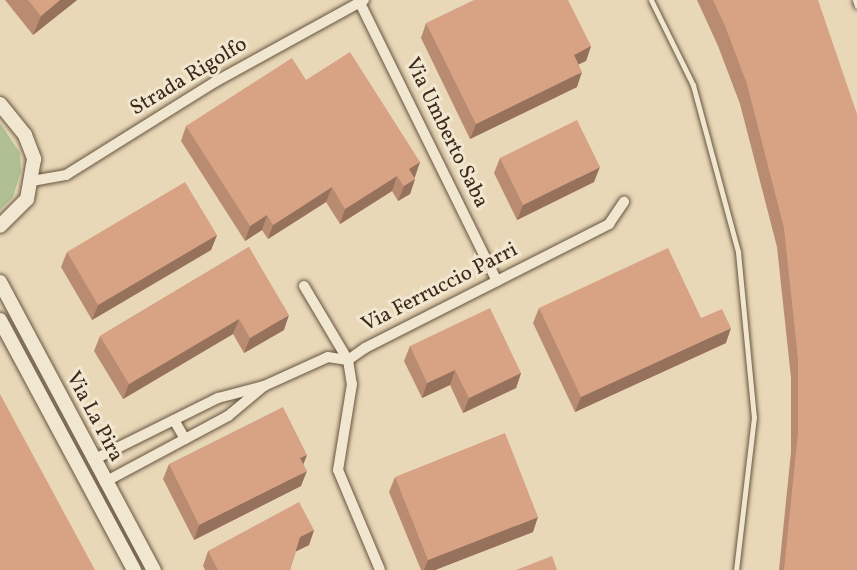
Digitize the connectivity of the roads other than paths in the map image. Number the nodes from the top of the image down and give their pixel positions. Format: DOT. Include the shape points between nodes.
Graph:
graph roads {
  1 [pos="651,0"];
  2 [pos="855,0"];
  3 [pos="362,1"];
  4 [pos="857,6"];
  5 [pos="0,104"];
  6 [pos="32,181"];
  7 [pos="624,202"];
  8 [pos="0,226"];
  9 [pos="497,281"];
  10 [pos="0,282"];
  11 [pos="304,286"];
  12 [pos="0,320"];
  13 [pos="348,360"];
  14 [pos="264,386"];
  15 [pos="174,420"];
  16 [pos="185,439"];
  17 [pos="93,460"];
  18 [pos="105,482"];
  19 [pos="134,570"];
  20 [pos="154,570"];
  21 [pos="380,570"];
  22 [pos="736,570"];
  1 -- 22 [label="lane" via="693,85 738,252 754,417"];
  2 -- 4 [label="lane"];
  3 -- 6 [label="street, Strada Rigolfo" via="215,82 66,175"];
  3 -- 9 [label="street, Via Umberto Saba"];
  5 -- 6 [label="street" via="31,146"];
  6 -- 8 [label="street" via="22,207"];
  7 -- 9 [label="street, Via Ferruccio Parri" via="609,224"];
  9 -- 13 [label="street, Via Ferruccio Parri" via="364,348"];
  10 -- 17 [label="street, Via La Pira"];
  11 -- 13 [label="street"];
  12 -- 19 [label="street, Via La Pira"];
  13 -- 14 [label="street, Via Ferruccio Parri" via="328,357"];
  13 -- 21 [label="street" via="352,384 338,470"];
  14 -- 15 [label="street" via="218,398"];
  14 -- 16 [label="street" via="228,416"];
  15 -- 16 [label="street"];
  15 -- 17 [label="street"];
  16 -- 18 [label="street"];
  17 -- 18 [label="street, Via La Pira"];
  18 -- 20 [label="street, Via La Pira"];
}
